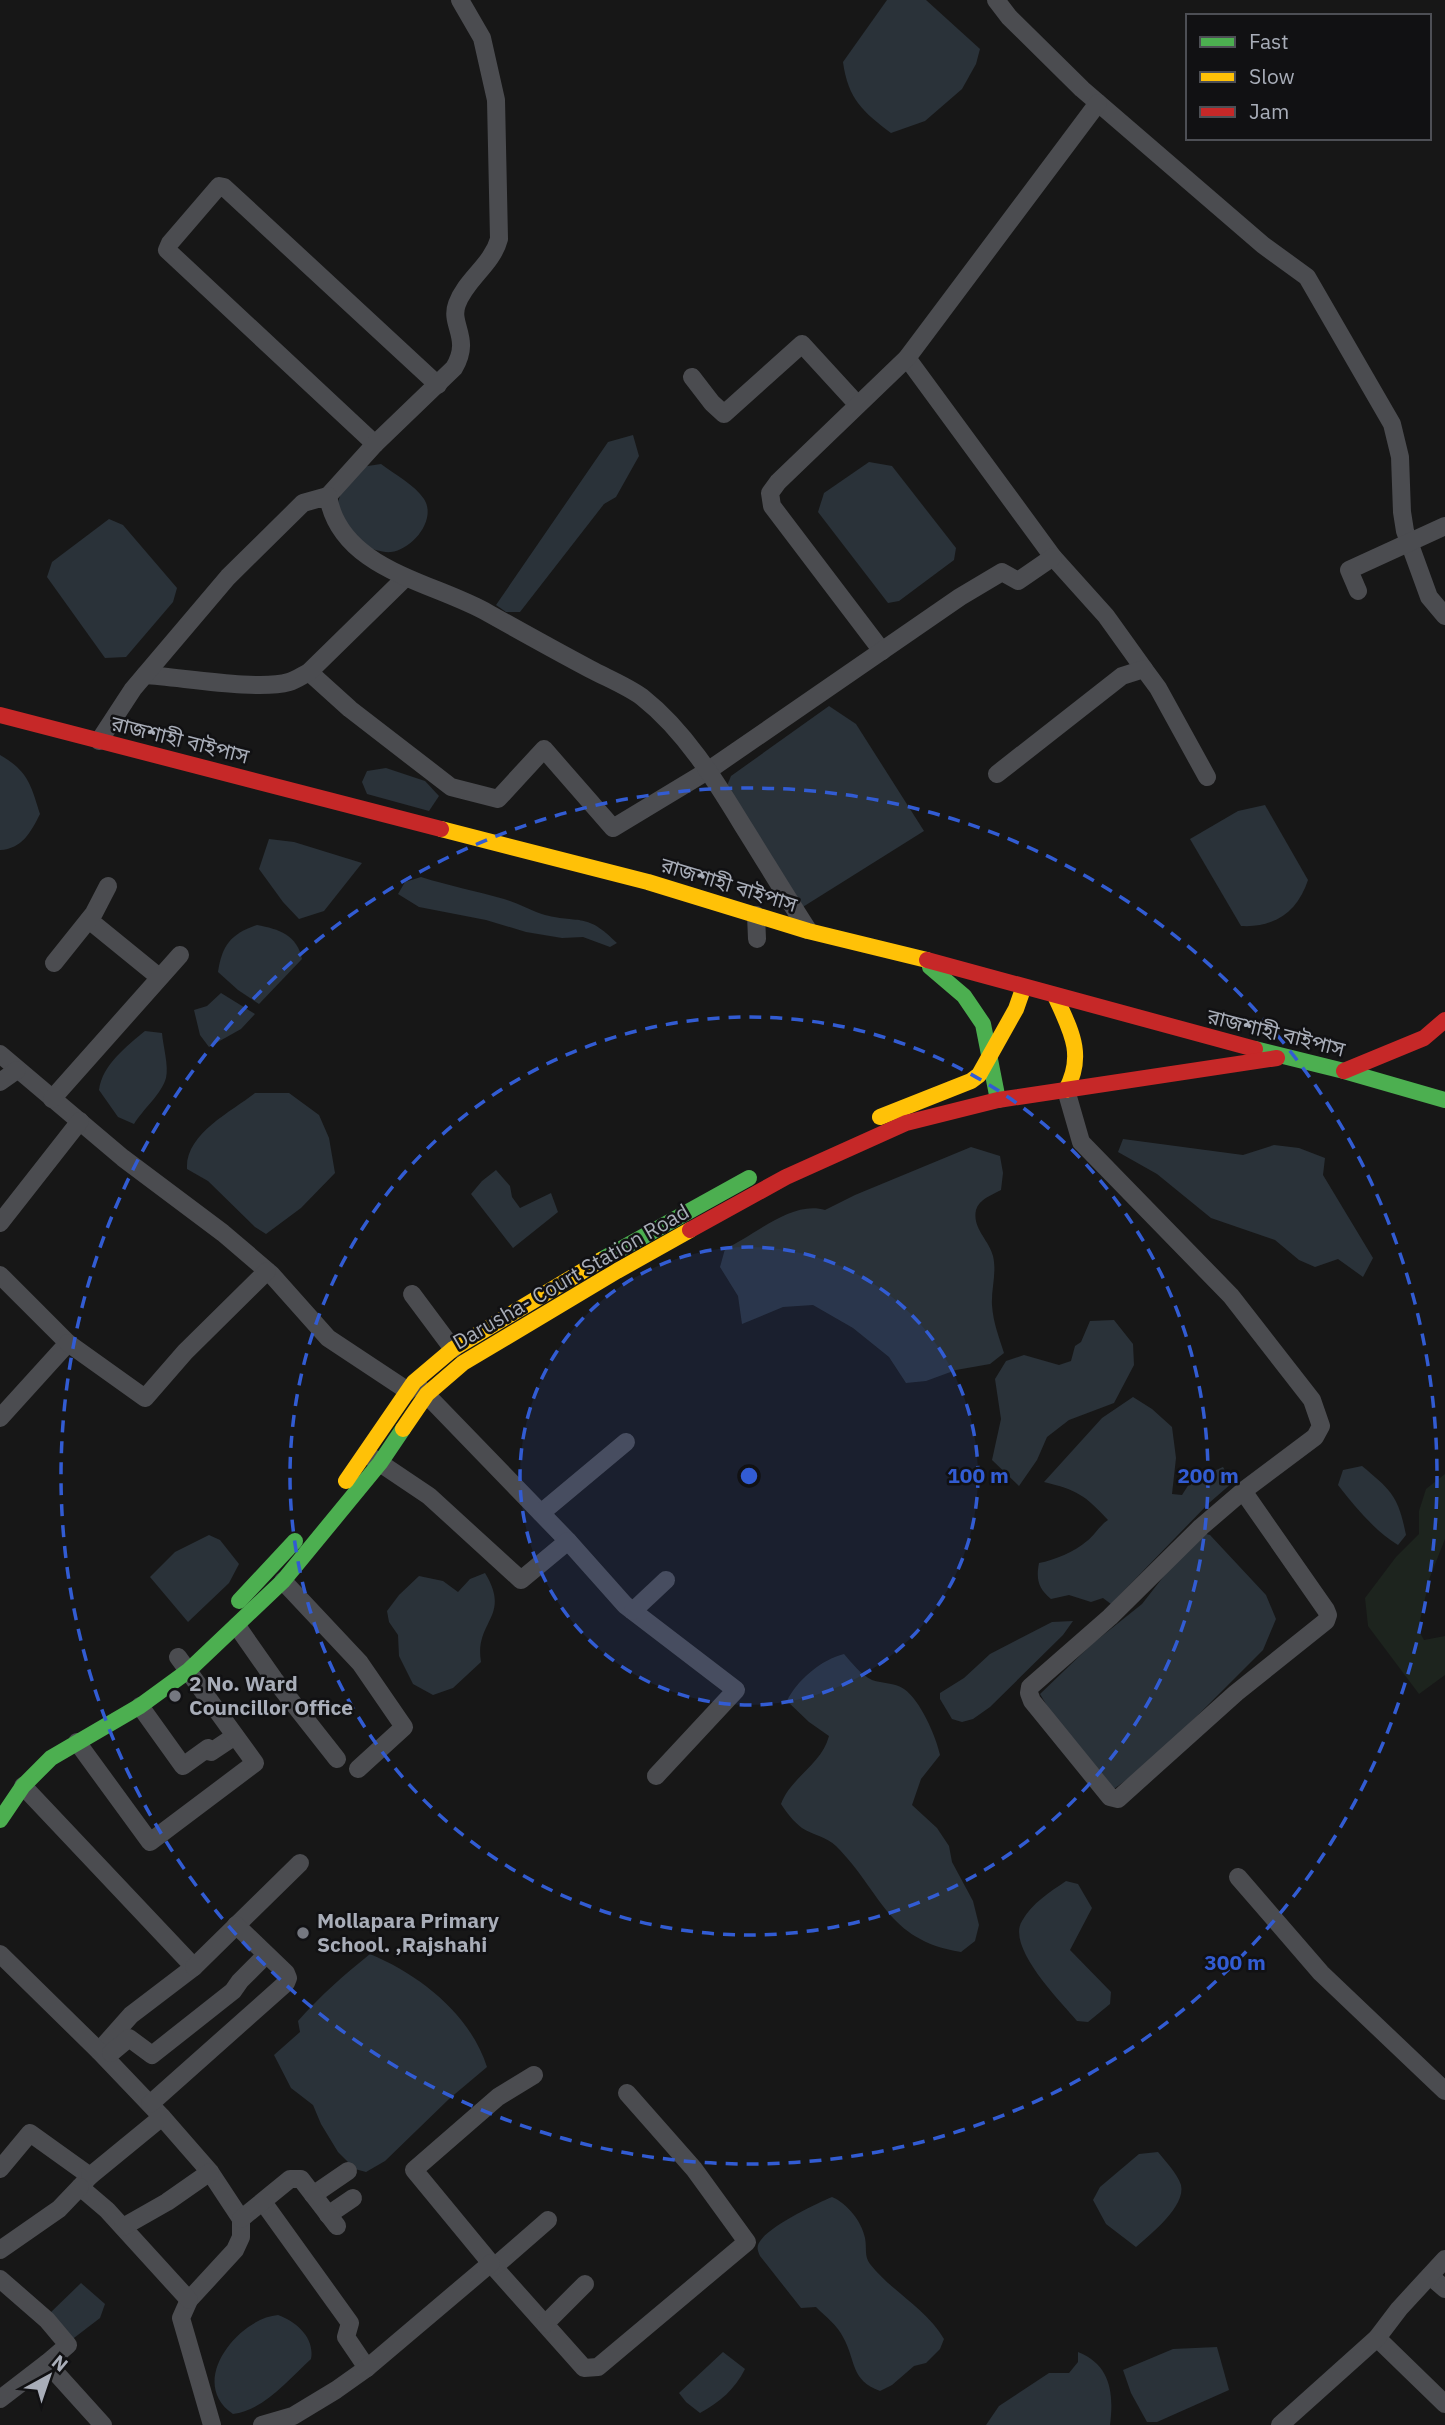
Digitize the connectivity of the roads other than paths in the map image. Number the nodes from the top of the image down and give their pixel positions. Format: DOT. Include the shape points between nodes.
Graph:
graph roads {
  1 [pos="460,0"];
  2 [pos="996,0"];
  3 [pos="1098,103"];
  4 [pos="907,358"];
  5 [pos="692,377"];
  6 [pos="438,385"];
  7 [pos="858,404"];
  8 [pos="375,444"];
  9 [pos="328,496"];
  10 [pos="1445,526"];
  11 [pos="1409,541"];
  12 [pos="1053,557"];
  13 [pos="405,578"];
  14 [pos="1358,591"];
  15 [pos="1444,613"];
  16 [pos="882,651"];
  17 [pos="1144,669"];
  18 [pos="309,672"];
  19 [pos="145,675"];
  20 [pos="0,715"];
  21 [pos="99,741"];
  22 [pos="709,770"];
  23 [pos="997,774"];
  24 [pos="1207,777"];
  25 [pos="108,886"];
  26 [pos="756,915"];
  27 [pos="89,920"];
  28 [pos="808,931"];
  29 [pos="757,939"];
  30 [pos="180,955"];
  31 [pos="918,958"];
  32 [pos="54,963"];
  33 [pos="159,977"];
  34 [pos="1023,989"];
  35 [pos="1056,998"];
  36 [pos="1445,1020"];
  37 [pos="0,1054"];
  38 [pos="990,1057"];
  39 [pos="1285,1057"];
  40 [pos="17,1070"];
  41 [pos="1345,1071"];
  42 [pos="0,1082"];
  43 [pos="1066,1090"];
  44 [pos="52,1098"];
  45 [pos="998,1100"];
  46 [pos="1445,1100"];
  47 [pos="80,1121"];
  48 [pos="869,1122"];
  49 [pos="769,1168"];
  50 [pos="0,1223"];
  51 [pos="267,1271"];
  52 [pos="0,1275"];
  53 [pos="412,1294"];
  54 [pos="68,1343"];
  55 [pos="453,1349"];
  56 [pos="417,1389"];
  57 [pos="0,1418"];
  58 [pos="626,1442"];
  59 [pos="373,1458"];
  60 [pos="1243,1491"];
  61 [pos="541,1513"];
  62 [pos="568,1541"];
  63 [pos="666,1580"];
  64 [pos="283,1581"];
  65 [pos="633,1611"];
  66 [pos="237,1626"];
  67 [pos="174,1666"];
  68 [pos="140,1706"];
  69 [pos="234,1735"];
  70 [pos="77,1742"];
  71 [pos="337,1759"];
  72 [pos="358,1769"];
  73 [pos="656,1776"];
  74 [pos="23,1786"];
  75 [pos="0,1794"];
  76 [pos="0,1820"];
  77 [pos="300,1863"];
  78 [pos="1238,1877"];
  79 [pos="236,1925"];
  80 [pos="0,1954"];
  81 [pos="266,1955"];
  82 [pos="194,1967"];
  83 [pos="103,2054"];
  84 [pos="534,2075"];
  85 [pos="1445,2091"];
  86 [pos="627,2093"];
  87 [pos="156,2111"];
  88 [pos="0,2169"];
  89 [pos="348,2171"];
  90 [pos="210,2172"];
  91 [pos="85,2182"];
  92 [pos="313,2195"];
  93 [pos="353,2197"];
  94 [pos="263,2202"];
  95 [pos="241,2219"];
  96 [pos="548,2220"];
  97 [pos="123,2227"];
  98 [pos="0,2250"];
  99 [pos="1445,2259"];
  100 [pos="492,2265"];
  101 [pos="1430,2276"];
  102 [pos="0,2279"];
  103 [pos="584,2284"];
  104 [pos="1445,2289"];
  105 [pos="189,2300"];
  106 [pos="545,2324"];
  107 [pos="1377,2338"];
  108 [pos="47,2363"];
  109 [pos="366,2368"];
  110 [pos="0,2399"];
  111 [pos="1445,2404"];
  112 [pos="103,2425"];
  113 [pos="212,2425"];
  114 [pos="262,2425"];
  115 [pos="1280,2425"];
  1 -- 6 [label="street" via="482,38 496,100 500,229 494,252 458,302 462,355"];
  2 -- 3 [label="street"];
  3 -- 4 [label="street"];
  3 -- 11 [label="street" via="1263,246 1307,277 1392,424"];
  4 -- 7 [label="street"];
  4 -- 12 [label="street"];
  5 -- 7 [label="street" via="724,414 802,344"];
  6 -- 8 [label="street"];
  6 -- 8 [label="street" via="219,186 167,250"];
  7 -- 16 [label="street" via="770,493 772,506"];
  8 -- 9 [label="street"];
  9 -- 13 [label="street" via="332,515 343,532 368,557"];
  9 -- 19 [label="street" via="303,503 228,577"];
  10 -- 11 [label="street"];
  11 -- 14 [label="street" via="1349,570"];
  11 -- 15 [label="street" via="1429,597"];
  12 -- 16 [label="street" via="1018,581 1002,572"];
  12 -- 17 [label="street" via="1106,616"];
  13 -- 18 [label="street"];
  13 -- 22 [label="street" via="484,611 640,696"];
  16 -- 22 [label="street"];
  17 -- 23 [label="street" via="1122,676"];
  17 -- 24 [label="street"];
  18 -- 19 [label="street" via="276,684"];
  18 -- 22 [label="street" via="451,787 498,799 544,749 613,828"];
  19 -- 21 [label="street"];
  20 -- 21 [label="main road, রাজশাহী বাইপাস"];
  21 -- 26 [label="main road, রাজশাহী বাইপাস" via="648,882"];
  22 -- 28 [label="street"];
  25 -- 27 [label="street"];
  26 -- 28 [label="main road, রাজশাহী বাইপাস"];
  26 -- 29 [label="street"];
  27 -- 32 [label="street"];
  27 -- 33 [label="street"];
  28 -- 31 [label="main road, রাজশাহী বাইপাস"];
  30 -- 33 [label="street"];
  31 -- 34 [label="main road, রাজশাহী বাইপাস"];
  31 -- 38 [label="main road" via="960,991 986,1031"];
  33 -- 44 [label="street"];
  34 -- 35 [label="main road, রাজশাহী বাইপাস"];
  34 -- 38 [label="main road"];
  35 -- 39 [label="main road, রাজশাহী বাইপাস"];
  35 -- 43 [label="main road" via="1078,1062"];
  36 -- 41 [label="main road" via="1424,1038"];
  37 -- 40 [label="street"];
  38 -- 45 [label="main road"];
  38 -- 48 [label="main road" via="971,1081"];
  39 -- 41 [label="main road, রাজশাহী বাইপাস"];
  39 -- 43 [label="main road, Darusha- Court Station Road"];
  40 -- 42 [label="street"];
  40 -- 44 [label="street"];
  41 -- 46 [label="main road, রাজশাহী বাইপাস"];
  43 -- 45 [label="main road, Darusha- Court Station Road"];
  43 -- 60 [label="street" via="1081,1142 1231,1296 1311,1400 1321,1426 1315,1437"];
  44 -- 47 [label="street"];
  45 -- 56 [label="main road, Darusha- Court Station Road" via="906,1123 786,1177"];
  47 -- 50 [label="street"];
  47 -- 51 [label="street"];
  49 -- 55 [label="main road, Darusha- Court Station Road" via="611,1253"];
  51 -- 54 [label="street" via="145,1398"];
  51 -- 56 [label="street" via="328,1338"];
  52 -- 54 [label="street"];
  53 -- 55 [label="street"];
  54 -- 57 [label="street"];
  55 -- 56 [label="main road, Darusha- Court Station Road"];
  56 -- 59 [label="main road, Darusha- Court Station Road"];
  56 -- 61 [label="street"];
  58 -- 61 [label="street"];
  59 -- 62 [label="street" via="429,1496 521,1580"];
  59 -- 64 [label="main road, Darusha- Court Station Road"];
  59 -- 67 [label="main road, Darusha- Court Station Road"];
  60 -- 60 [label="street" via="1030,1687 1032,1701 1110,1797 1118,1799 1236,1693 1326,1621 1326,1610"];
  61 -- 62 [label="street"];
  62 -- 65 [label="street"];
  63 -- 65 [label="street"];
  64 -- 66 [label="main road, Darusha- Court Station Road"];
  64 -- 72 [label="street" via="360,1663 404,1727"];
  65 -- 73 [label="street" via="736,1690"];
  66 -- 67 [label="main road, Darusha- Court Station Road"];
  66 -- 71 [label="street"];
  67 -- 68 [label="main road, Darusha- Court Station Road"];
  67 -- 69 [label="street"];
  67 -- 75 [label="main road, Darusha- Court Station Road" via="43,1748"];
  68 -- 69 [label="street" via="183,1766"];
  68 -- 70 [label="main road, Darusha- Court Station Road"];
  69 -- 70 [label="street" via="255,1763 150,1842"];
  70 -- 74 [label="main road, Darusha- Court Station Road" via="51,1758"];
  74 -- 76 [label="main road, Darusha- Court Station Road"];
  74 -- 82 [label="street"];
  77 -- 79 [label="street"];
  78 -- 85 [label="street" via="1321,1973"];
  79 -- 81 [label="street"];
  79 -- 82 [label="street"];
  80 -- 83 [label="street"];
  81 -- 83 [label="street" via="233,1991 152,2054 129,2038"];
  81 -- 87 [label="street" via="285,1973 286,1983"];
  82 -- 83 [label="street" via="131,2015"];
  83 -- 87 [label="street"];
  84 -- 100 [label="street" via="498,2097 414,2170"];
  86 -- 106 [label="street" via="694,2169 747,2242 598,2367 584,2368"];
  87 -- 90 [label="street"];
  87 -- 91 [label="street"];
  88 -- 91 [label="street" via="30,2133"];
  89 -- 92 [label="street"];
  90 -- 95 [label="street"];
  90 -- 97 [label="street"];
  91 -- 97 [label="street"];
  91 -- 98 [label="street" via="59,2209"];
  92 -- 93 [label="street" via="332,2220"];
  92 -- 94 [label="street" via="296,2178"];
  94 -- 95 [label="street"];
  94 -- 109 [label="street" via="350,2323 346,2337"];
  95 -- 105 [label="street" via="241,2237 234,2250"];
  96 -- 100 [label="street"];
  97 -- 105 [label="street"];
  99 -- 101 [label="street"];
  100 -- 106 [label="street"];
  100 -- 109 [label="street"];
  101 -- 104 [label="street"];
  101 -- 107 [label="street"];
  102 -- 108 [label="street" via="68,2345"];
  103 -- 106 [label="street"];
  105 -- 113 [label="street" via="181,2318"];
  107 -- 111 [label="street"];
  107 -- 115 [label="street"];
  108 -- 110 [label="street"];
  108 -- 112 [label="street"];
  109 -- 114 [label="street" via="293,2416"];
}
